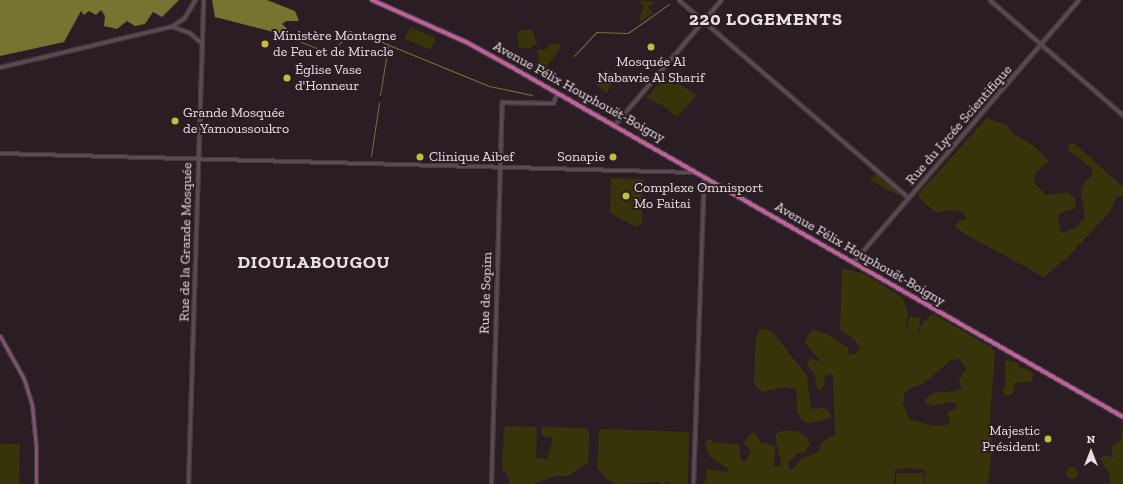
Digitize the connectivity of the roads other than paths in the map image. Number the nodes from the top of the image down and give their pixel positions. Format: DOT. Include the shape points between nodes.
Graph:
graph roads {
  1 [pos="195,0"];
  2 [pos="203,0"];
  3 [pos="372,0"];
  4 [pos="679,0"];
  5 [pos="721,0"];
  6 [pos="990,0"];
  7 [pos="1078,0"];
  8 [pos="703,20"];
  9 [pos="172,26"];
  10 [pos="202,43"];
  11 [pos="1041,45"];
  12 [pos="0,67"];
  13 [pos="558,92"];
  14 [pos="1123,115"];
  15 [pos="615,124"];
  16 [pos="0,152"];
  17 [pos="198,158"];
  18 [pos="500,166"];
  19 [pos="696,172"];
  20 [pos="704,176"];
  21 [pos="909,198"];
  22 [pos="853,262"];
  23 [pos="0,336"];
  24 [pos="1123,417"];
  25 [pos="36,484"];
  26 [pos="188,484"];
  27 [pos="491,484"];
  28 [pos="693,484"];
  1 -- 9 [label="street" via="184,18"];
  2 -- 10 [label="street, Rue de la Grande Mosquée"];
  3 -- 13 [label="highway, Avenue Félix Houphouët-Boigny" via="468,43"];
  4 -- 8 [label="street"];
  5 -- 8 [label="street"];
  6 -- 11 [label="street"];
  7 -- 11 [label="street, Rue du Lycée Scientifique"];
  8 -- 15 [label="street"];
  8 -- 21 [label="street"];
  9 -- 10 [label="street" via="190,33"];
  9 -- 12 [label="street"];
  10 -- 17 [label="street, Rue de la Grande Mosquée"];
  11 -- 14 [label="street"];
  11 -- 21 [label="street, Rue du Lycée Scientifique"];
  13 -- 15 [label="highway, Avenue Félix Houphouët-Boigny"];
  13 -- 18 [label="street, Rue de Sopim" via="552,103 502,102"];
  15 -- 19 [label="highway, Avenue Félix Houphouët-Boigny"];
  16 -- 17 [label="street"];
  17 -- 18 [label="street"];
  17 -- 26 [label="street, Rue de la Grande Mosquée"];
  18 -- 19 [label="street"];
  18 -- 27 [label="street, Rue de Sopim"];
  19 -- 20 [label="highway, Avenue Félix Houphouët-Boigny"];
  20 -- 22 [label="highway, Avenue Félix Houphouët-Boigny"];
  20 -- 28 [label="street"];
  21 -- 22 [label="street, Rue du Lycée Scientifique"];
  22 -- 24 [label="highway, Avenue Félix Houphouët-Boigny"];
  23 -- 25 [label="main road" via="24,379 31,401 36,446"];
}
